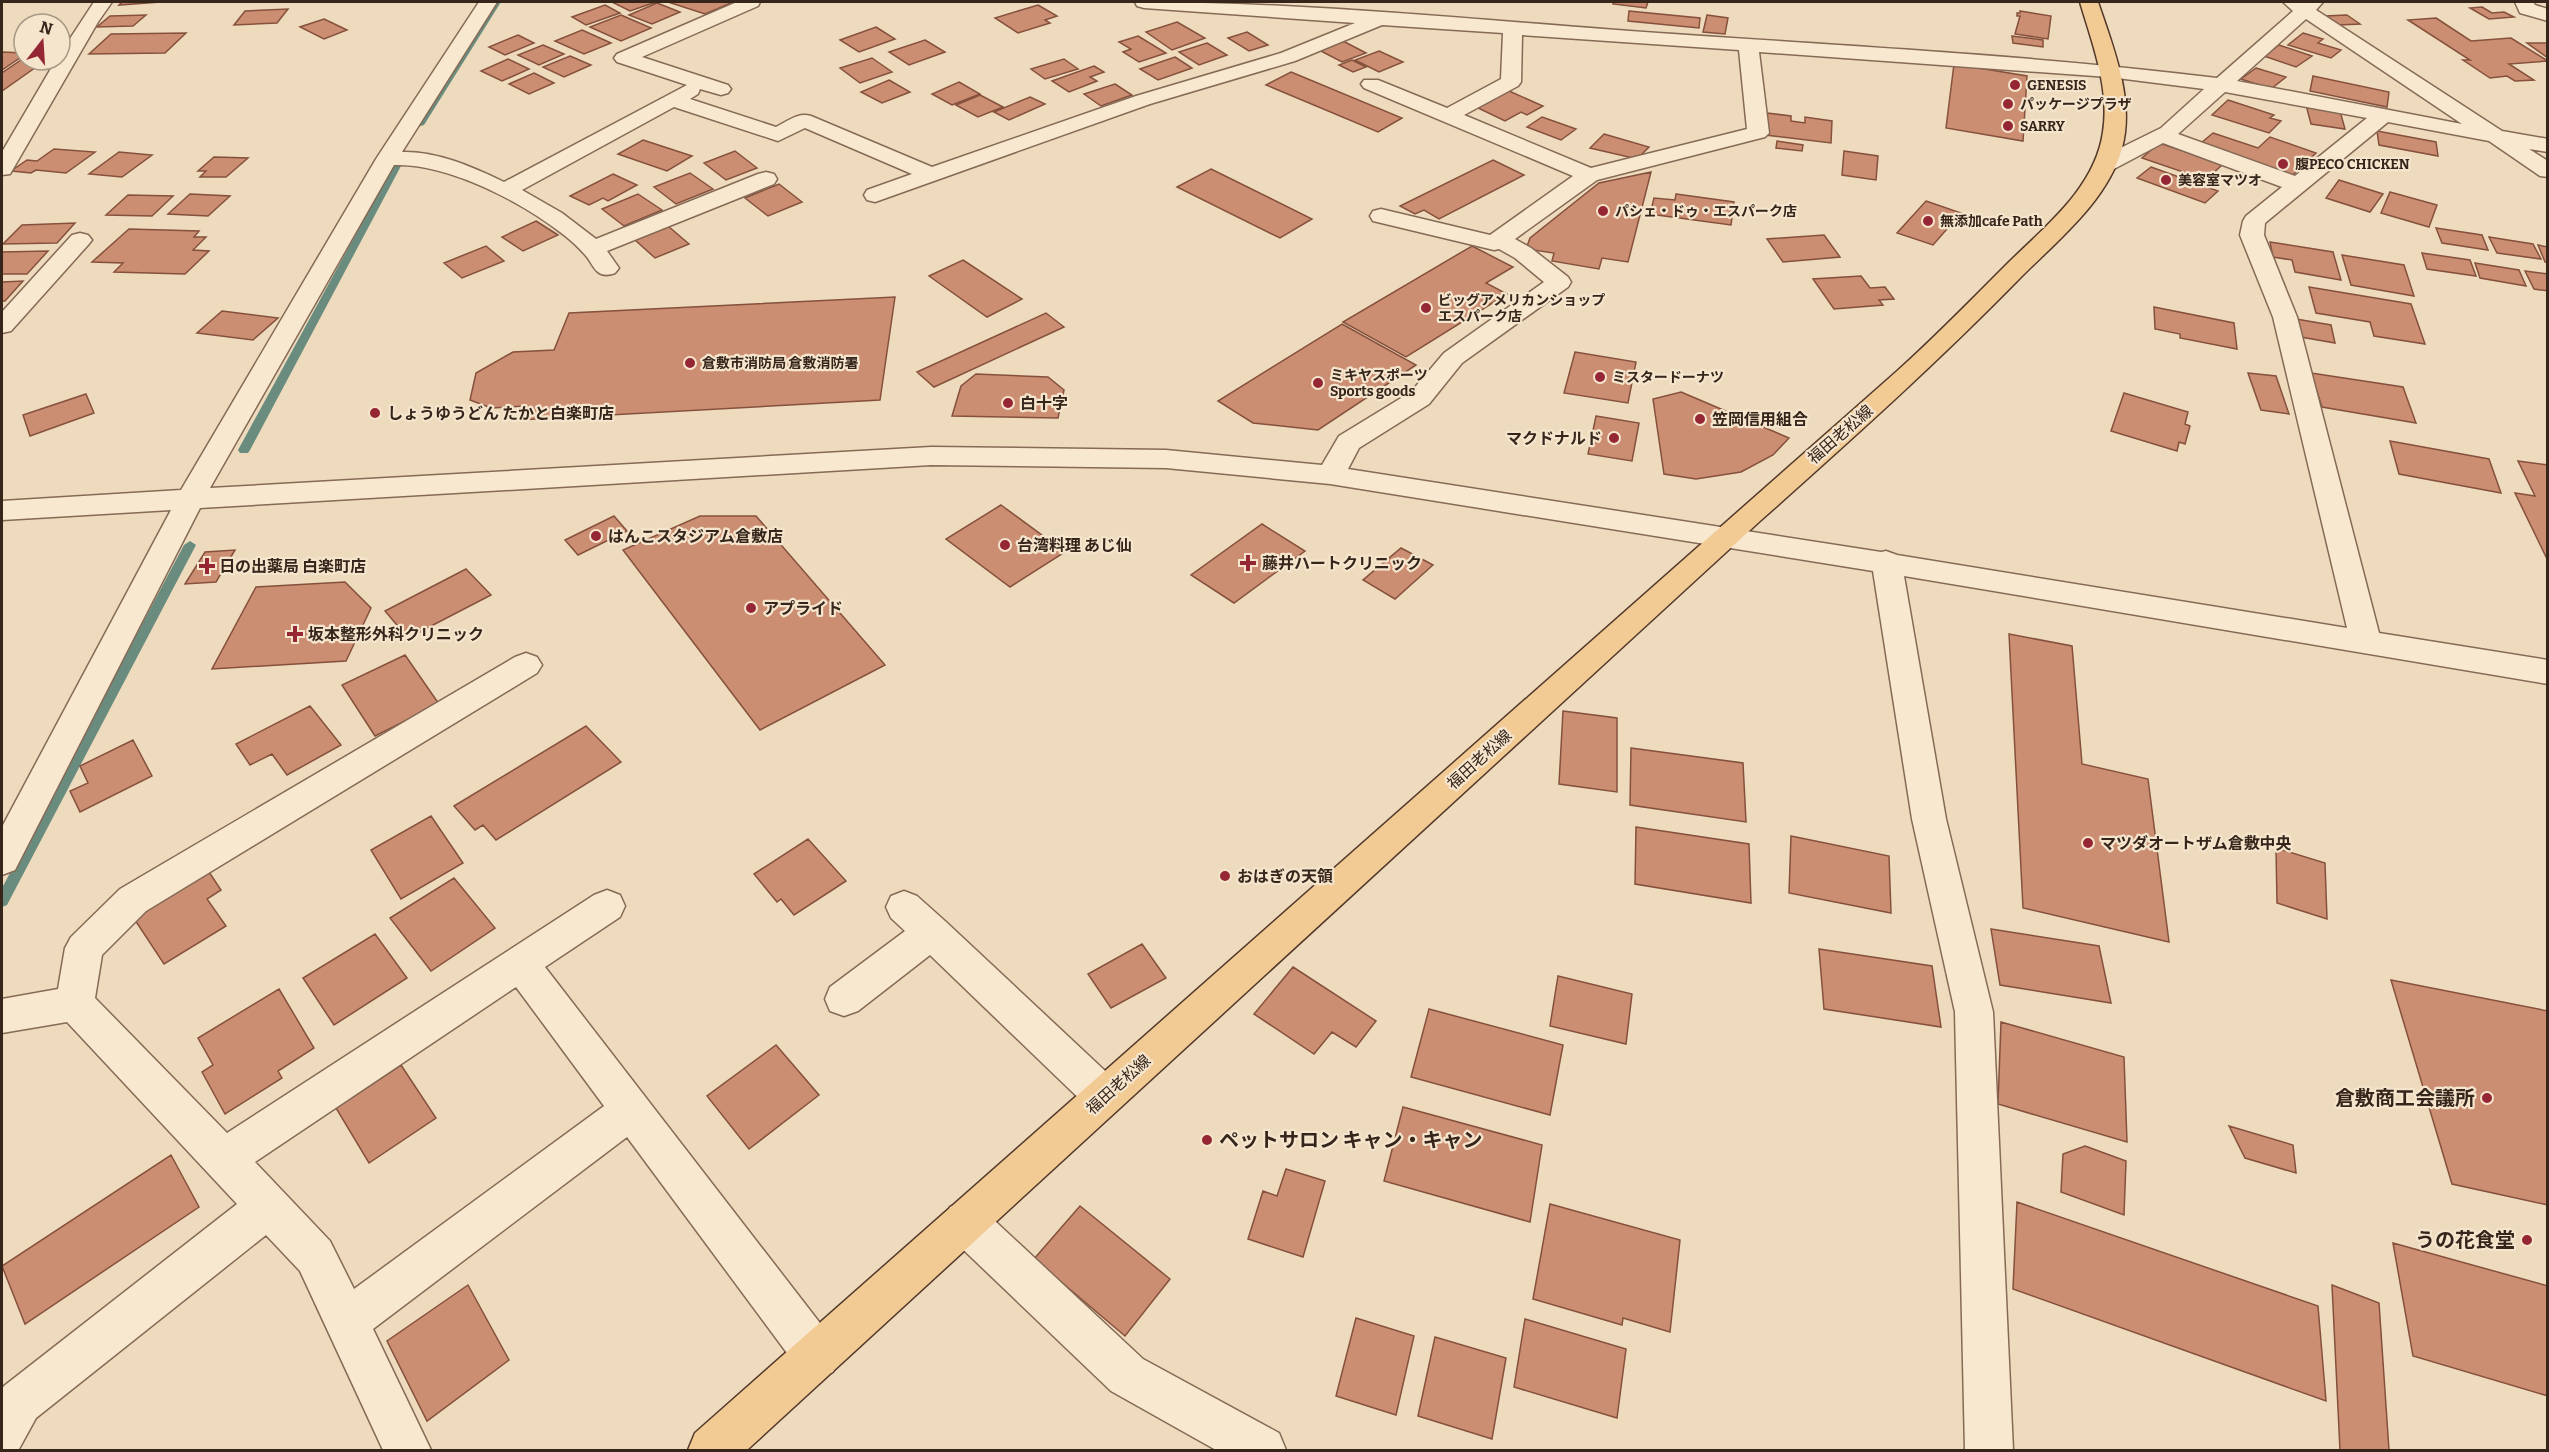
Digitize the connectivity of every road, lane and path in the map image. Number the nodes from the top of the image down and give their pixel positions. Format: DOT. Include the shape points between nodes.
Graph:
graph roads {
  1 [pos="103,2"];
  2 [pos="488,2"];
  3 [pos="751,2"];
  4 [pos="1144,2"];
  5 [pos="1412,2"];
  6 [pos="2089,2"];
  7 [pos="2524,2"];
  8 [pos="2303,4"];
  9 [pos="1245,5"];
  10 [pos="2547,15"];
  11 [pos="1380,19"];
  12 [pos="1513,28"];
  13 [pos="1748,45"];
  14 [pos="2109,71"];
  15 [pos="1371,84"];
  16 [pos="2223,85"];
  17 [pos="673,100"];
  18 [pos="2384,115"];
  19 [pos="1448,116"];
  20 [pos="2162,135"];
  21 [pos="2492,135"];
  22 [pos="2547,146"];
  23 [pos="387,159"];
  24 [pos="2104,165"];
  25 [pos="2,169"];
  26 [pos="2547,171"];
  27 [pos="932,175"];
  28 [pos="1588,175"];
  29 [pos="766,179"];
  30 [pos="2298,185"];
  31 [pos="505,190"];
  32 [pos="875,195"];
  33 [pos="1381,216"];
  34 [pos="1499,239"];
  35 [pos="80,240"];
  36 [pos="592,249"];
  37 [pos="607,268"];
  38 [pos="2,326"];
  39 [pos="1330,475"];
  40 [pos="190,498"];
  41 [pos="2,510"];
  42 [pos="1726,536"];
  43 [pos="1886,561"];
  44 [pos="2366,643"];
  45 [pos="526,665"];
  46 [pos="2547,672"];
  47 [pos="2,861"];
  48 [pos="607,906"];
  49 [pos="904,907"];
  50 [pos="932,932"];
  51 [pos="520,963"];
  52 [pos="843,999"];
  53 [pos="75,1003"];
  54 [pos="2,1016"];
  55 [pos="1104,1096"];
  56 [pos="631,1110"];
  57 [pos="224,1159"];
  58 [pos="268,1206"];
  59 [pos="965,1222"];
  60 [pos="347,1321"];
  61 [pos="817,1356"];
  62 [pos="2,1432"];
  63 [pos="407,1450"];
  64 [pos="712,1450"];
  65 [pos="1262,1450"];
  66 [pos="1989,1450"];
  1 -- 25 [label="street"];
  2 -- 23 [label="street"];
  3 -- 17 [label="street" via="624,58 712,87"];
  4 -- 9 [label="street"];
  5 -- 11 [label="street"];
  6 -- 14 [label="main road, 福田老松線"];
  7 -- 10 [label="street" via="2527,9"];
  8 -- 16 [label="street"];
  8 -- 21 [label="street"];
  9 -- 11 [label="street"];
  11 -- 12 [label="street"];
  11 -- 27 [label="street" via="1288,57 1143,100"];
  12 -- 13 [label="street"];
  12 -- 19 [label="street" via="1511,82"];
  13 -- 14 [label="street"];
  13 -- 28 [label="street" via="1758,132"];
  14 -- 16 [label="street"];
  14 -- 24 [label="main road, 福田老松線" via="2114,117 2111,148"];
  15 -- 19 [label="street"];
  16 -- 18 [label="street"];
  16 -- 20 [label="street"];
  17 -- 27 [label="street" via="778,135 804,120"];
  17 -- 31 [label="street"];
  18 -- 21 [label="street"];
  18 -- 30 [label="street"];
  19 -- 28 [label="street"];
  20 -- 24 [label="street"];
  20 -- 30 [label="street"];
  21 -- 22 [label="street"];
  21 -- 26 [label="street"];
  23 -- 31 [label="street" via="421,159"];
  23 -- 40 [label="street"];
  24 -- 42 [label="main road, 福田老松線" via="2074,212 1935,350"];
  27 -- 32 [label="street"];
  28 -- 34 [label="street"];
  29 -- 36 [label="street"];
  30 -- 44 [label="street" via="2254,221 2252,235 2285,317"];
  31 -- 36 [label="street" via="557,220"];
  33 -- 34 [label="street" via="1494,243"];
  34 -- 39 [label="street" via="1559,282 1454,358 1420,398 1349,442"];
  35 -- 38 [label="street"];
  36 -- 37 [label="street"];
  39 -- 40 [label="street" via="1166,459 930,456"];
  39 -- 42 [label="street"];
  40 -- 41 [label="street"];
  40 -- 47 [label="street"];
  42 -- 43 [label="street"];
  42 -- 55 [label="main road, 福田老松線"];
  43 -- 44 [label="street"];
  43 -- 66 [label="street" via="1929,819 1974,1012"];
  44 -- 46 [label="street"];
  45 -- 53 [label="street" via="133,900 84,948"];
  48 -- 51 [label="street"];
  49 -- 50 [label="street"];
  50 -- 52 [label="street"];
  50 -- 55 [label="street"];
  51 -- 56 [label="street"];
  51 -- 57 [label="street"];
  53 -- 54 [label="street"];
  53 -- 57 [label="street"];
  55 -- 59 [label="main road, 福田老松線"];
  56 -- 60 [label="street"];
  56 -- 61 [label="street"];
  57 -- 58 [label="street"];
  58 -- 60 [label="street" via="315,1256"];
  58 -- 62 [label="street" via="20,1402"];
  59 -- 61 [label="main road, 福田老松線"];
  59 -- 65 [label="street" via="1127,1375"];
  60 -- 63 [label="street"];
  61 -- 64 [label="main road, 福田老松線"];
}
